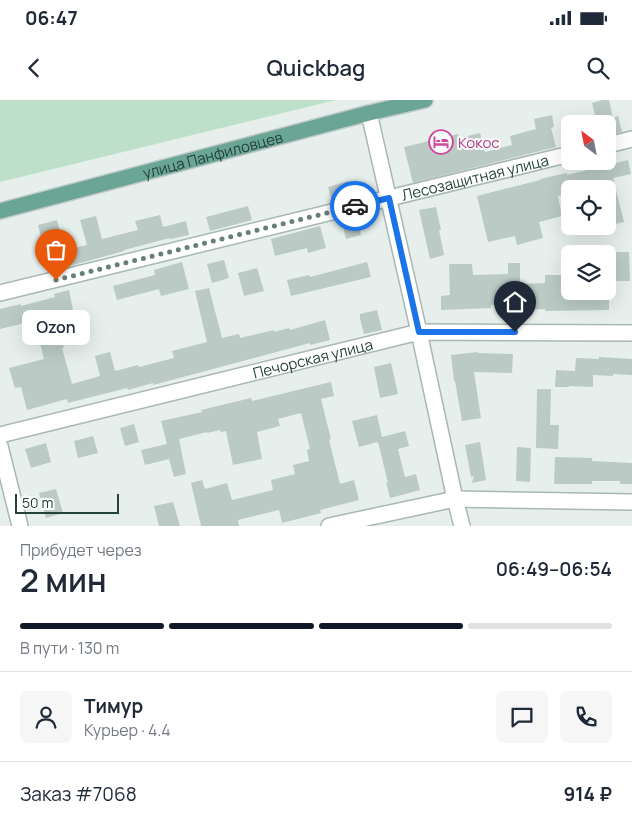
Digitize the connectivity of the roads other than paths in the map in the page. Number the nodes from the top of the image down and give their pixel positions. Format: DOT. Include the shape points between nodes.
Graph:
graph roads {
  1 [pos="425,100"];
  2 [pos="368,113"];
  3 [pos="632,139"];
  4 [pos="616,143"];
  5 [pos="561,156"];
  6 [pos="389,198"];
  7 [pos="0,211"];
  8 [pos="0,294"];
  9 [pos="419,332"];
  10 [pos="632,333"];
  11 [pos="0,435"];
  12 [pos="0,446"];
  13 [pos="455,498"];
  14 [pos="632,502"];
  15 [pos="20,526"];
  16 [pos="329,526"];
  17 [pos="462,526"];
  1 -- 2 [label="main road, улица Панфиловцев"];
  2 -- 6 [label="street"];
  2 -- 7 [label="main road, улица Панфиловцев"];
  3 -- 4 [label="street"];
  5 -- 6 [label="street, Лесозащитная улица"];
  6 -- 8 [label="street, Лесозащитная улица"];
  6 -- 9 [label="street"];
  9 -- 10 [label="street, Печорская улица"];
  9 -- 11 [label="street, Печорская улица"];
  9 -- 13 [label="street"];
  12 -- 15 [label="street"];
  13 -- 14 [label="street"];
  13 -- 16 [label="street"];
  13 -- 17 [label="street"];
}
